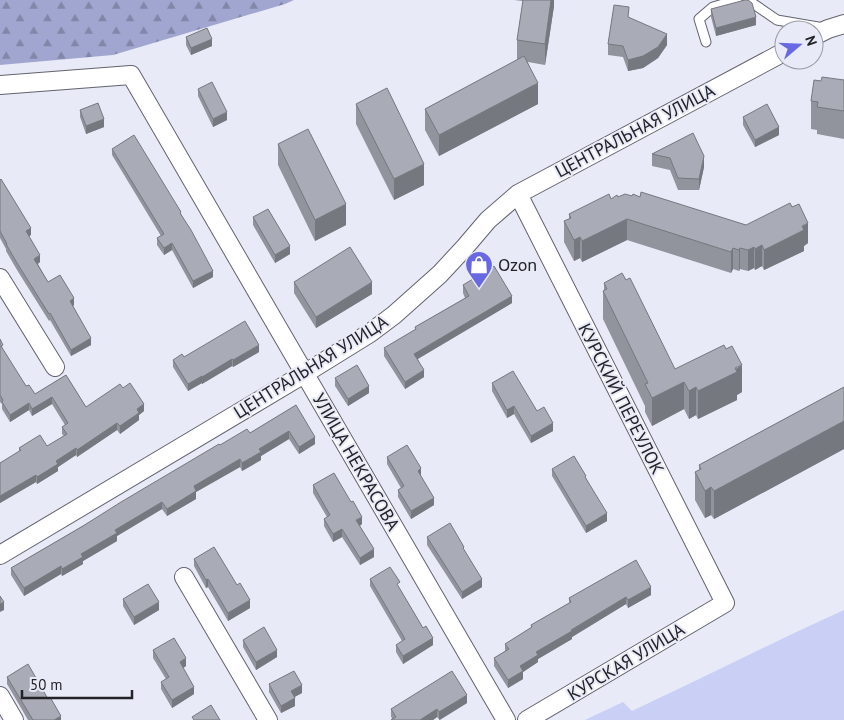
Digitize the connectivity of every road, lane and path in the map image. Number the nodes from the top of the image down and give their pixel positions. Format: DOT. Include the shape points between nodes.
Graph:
graph roads {
  1 [pos="737,0"];
  2 [pos="748,0"];
  3 [pos="829,30"];
  4 [pos="706,42"];
  5 [pos="774,57"];
  6 [pos="0,85"];
  7 [pos="518,194"];
  8 [pos="0,278"];
  9 [pos="55,366"];
  10 [pos="304,374"];
  11 [pos="0,555"];
  12 [pos="184,577"];
  13 [pos="725,603"];
  14 [pos="0,696"];
  15 [pos="14,720"];
  16 [pos="268,720"];
  17 [pos="506,720"];
  18 [pos="527,720"];
  1 -- 4 [label="lane" via="713,6 699,18"];
  2 -- 3 [label="lane" via="777,20"];
  5 -- 7 [label="street, ЦЕНТРАЛЬНАЯ УЛИЦА"];
  6 -- 10 [label="street, УЛИЦА НЕКРАСОВА" via="130,75"];
  7 -- 10 [label="street, ЦЕНТРАЛЬНАЯ УЛИЦА" via="488,220 440,274 394,314"];
  7 -- 13 [label="street, КУРСКИЙ ПЕРЕУЛОК"];
  8 -- 9 [label="street"];
  10 -- 11 [label="street, ЦЕНТРАЛЬНАЯ УЛИЦА"];
  10 -- 17 [label="street, УЛИЦА НЕКРАСОВА"];
  12 -- 16 [label="street"];
  13 -- 18 [label="street, КУРСКАЯ УЛИЦА"];
  14 -- 15 [label="street"];
}
